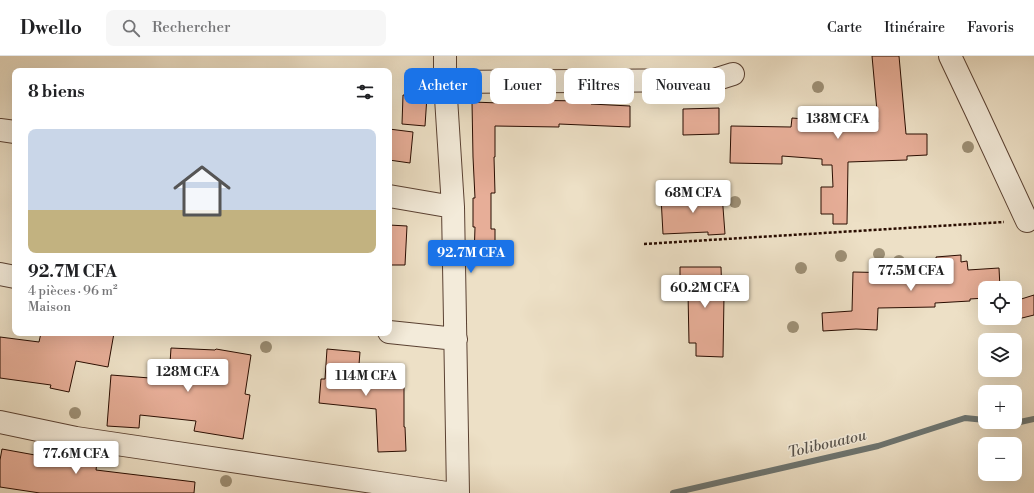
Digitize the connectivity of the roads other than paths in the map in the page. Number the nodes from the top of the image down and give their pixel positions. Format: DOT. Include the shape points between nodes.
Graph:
graph roads {
  1 [pos="445,56"];
  2 [pos="950,56"];
  3 [pos="445,68"];
  4 [pos="733,74"];
  5 [pos="482,82"];
  6 [pos="446,104"];
  7 [pos="0,130"];
  8 [pos="12,132"];
  9 [pos="392,197"];
  10 [pos="453,207"];
  11 [pos="1027,221"];
  12 [pos="0,274"];
  13 [pos="12,276"];
  14 [pos="392,332"];
  15 [pos="456,339"];
  16 [pos="0,422"];
  17 [pos="447,493"];
  18 [pos="458,493"];
  1 -- 3 [label="street"];
  2 -- 11 [label="street"];
  4 -- 5 [label="street" via="714,80"];
  6 -- 10 [label="street"];
  7 -- 8 [label="street"];
  9 -- 10 [label="street"];
  10 -- 15 [label="street"];
  12 -- 13 [label="street"];
  14 -- 15 [label="street"];
  15 -- 18 [label="street"];
  16 -- 17 [label="street" via="76,438"];
}
